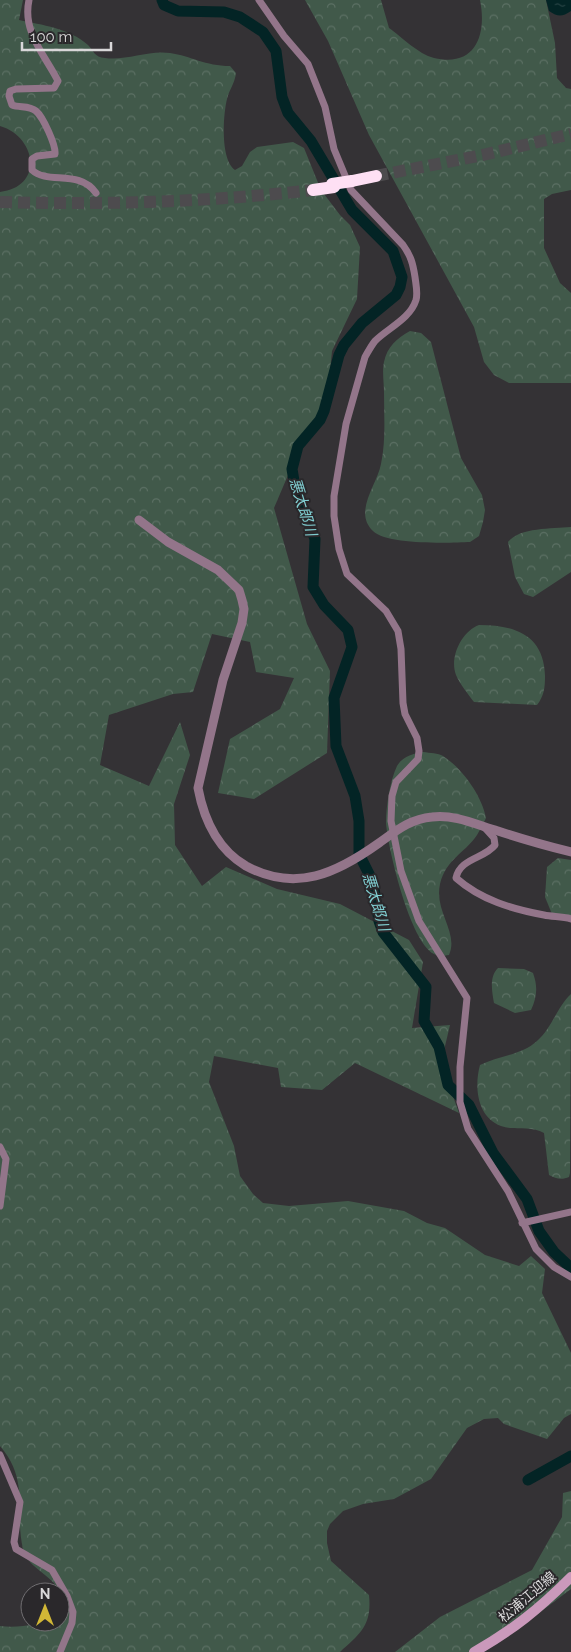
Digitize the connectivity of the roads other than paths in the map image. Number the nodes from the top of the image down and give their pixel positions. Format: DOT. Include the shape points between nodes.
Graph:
graph roads {
  1 [pos="29,0"];
  2 [pos="259,0"];
  3 [pos="377,178"];
  4 [pos="312,188"];
  5 [pos="96,193"];
  6 [pos="139,520"];
  7 [pos="483,826"];
  8 [pos="393,834"];
  9 [pos="571,852"];
  10 [pos="571,919"];
  11 [pos="0,1147"];
  12 [pos="0,1206"];
  13 [pos="571,1212"];
  14 [pos="522,1223"];
  15 [pos="571,1277"];
  16 [pos="0,1455"];
  17 [pos="571,1577"];
  18 [pos="60,1652"];
  19 [pos="474,1652"];
  1 -- 5 [label="street" via="27,14 33,38 58,81 54,88 10,91 12,105 36,110 56,148 55,154 32,159 32,170 84,182"];
  2 -- 8 [label="street" via="308,64 325,106 336,156 352,190 410,254 417,293 416,301 392,329 376,340 365,358 346,424 334,496 342,565 394,621 401,649 405,714 419,751 418,759 396,782 392,796"];
  3 -- 4 [label="highway, bridge"];
  6 -- 8 [label="street" via="168,542 218,570 239,590 242,600 242,623 224,680 198,788 206,819 222,845 249,867 275,877 305,879 345,866"];
  7 -- 8 [label="street" via="461,819 432,817 402,826"];
  7 -- 9 [label="street"];
  7 -- 10 [label="street" via="494,838 495,845 464,864 456,878 497,904"];
  8 -- 14 [label="street" via="401,871 419,921 467,998 460,1067 462,1114 476,1145 508,1190"];
  11 -- 12 [label="street" via="6,1159 6,1172"];
  13 -- 14 [label="street"];
  14 -- 15 [label="street" via="536,1249 554,1268"];
  16 -- 18 [label="street" via="20,1502 14,1542 16,1550 52,1570 73,1612"];
  17 -- 19 [label="main road, 松浦江迎線" via="535,1612"];
}
